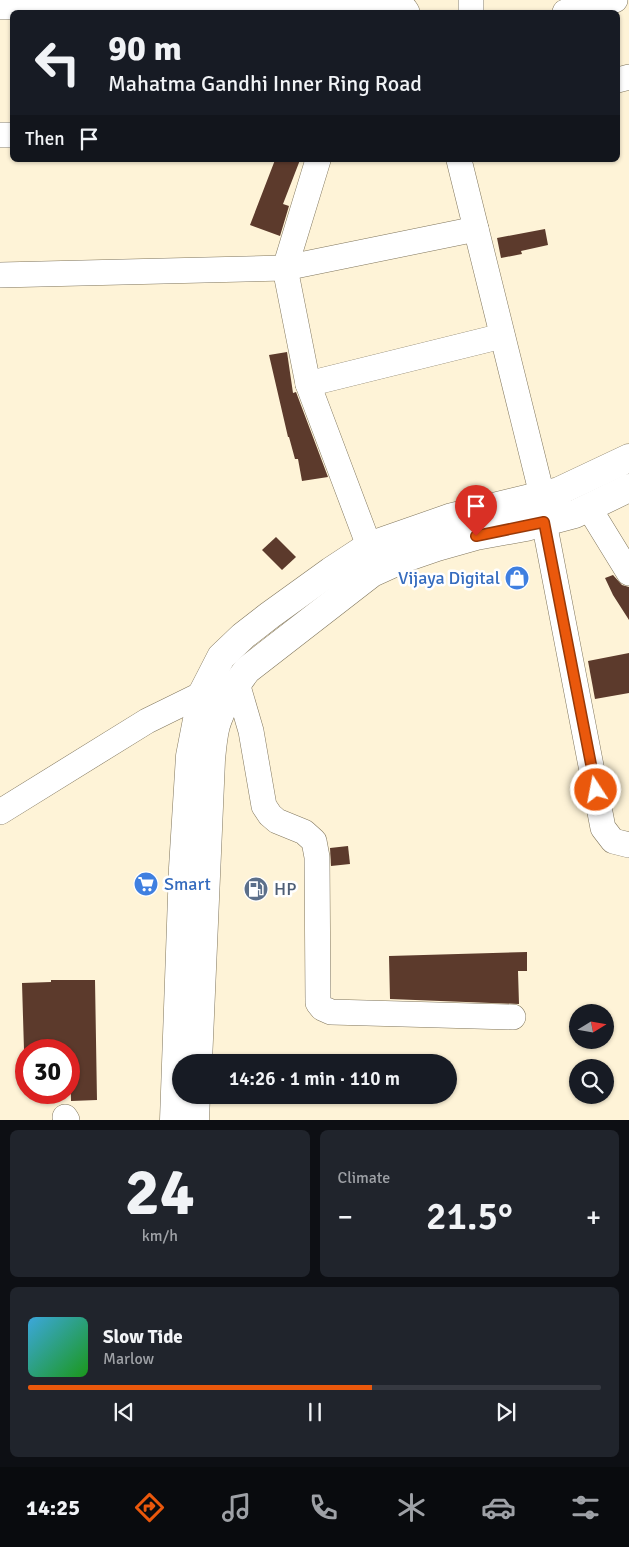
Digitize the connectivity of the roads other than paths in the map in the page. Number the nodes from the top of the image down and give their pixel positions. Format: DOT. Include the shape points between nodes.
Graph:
graph roads {
  1 [pos="600,2"];
  2 [pos="123,3"];
  3 [pos="341,6"];
  4 [pos="0,7"];
  5 [pos="411,7"];
  6 [pos="572,10"];
  7 [pos="317,162"];
  8 [pos="459,162"];
  9 [pos="476,229"];
  10 [pos="286,268"];
  11 [pos="0,275"];
  12 [pos="502,336"];
  13 [pos="308,384"];
  14 [pos="629,458"];
  15 [pos="629,488"];
  16 [pos="542,495"];
  17 [pos="588,508"];
  18 [pos="544,522"];
  19 [pos="369,546"];
  20 [pos="629,573"];
  21 [pos="234,688"];
  22 [pos="202,694"];
  23 [pos="0,812"];
  24 [pos="629,845"];
  25 [pos="513,1017"];
  26 [pos="198,1054"];
  27 [pos="196,1104"];
  28 [pos="174,1120"];
  29 [pos="195,1120"];
  1 -- 6 [label="street"];
  2 -- 3 [label="street"];
  2 -- 4 [label="street"];
  3 -- 5 [label="street" via="386,4"];
  7 -- 10 [label="street"];
  8 -- 9 [label="street"];
  9 -- 10 [label="street"];
  9 -- 12 [label="street"];
  10 -- 11 [label="street"];
  10 -- 13 [label="street"];
  12 -- 13 [label="street"];
  12 -- 16 [label="street"];
  13 -- 19 [label="street"];
  14 -- 16 [label="main road" via="559,491"];
  15 -- 17 [label="main road"];
  16 -- 19 [label="main road" via="452,517"];
  17 -- 18 [label="main road"];
  17 -- 20 [label="street"];
  18 -- 21 [label="main road" via="437,547 372,573 247,670"];
  18 -- 24 [label="street" via="603,828 613,840"];
  19 -- 22 [label="main road" via="243,636 221,657"];
  21 -- 22 [label="street"];
  21 -- 25 [label="street" via="251,730 264,806 277,821 304,832 314,841 317,857 318,1002 322,1008 331,1012"];
  21 -- 26 [label="main road" via="216,725 211,760"];
  22 -- 23 [label="street" via="147,721"];
  22 -- 28 [label="main road" via="190,756"];
  27 -- 29 [label="main road"];
}
